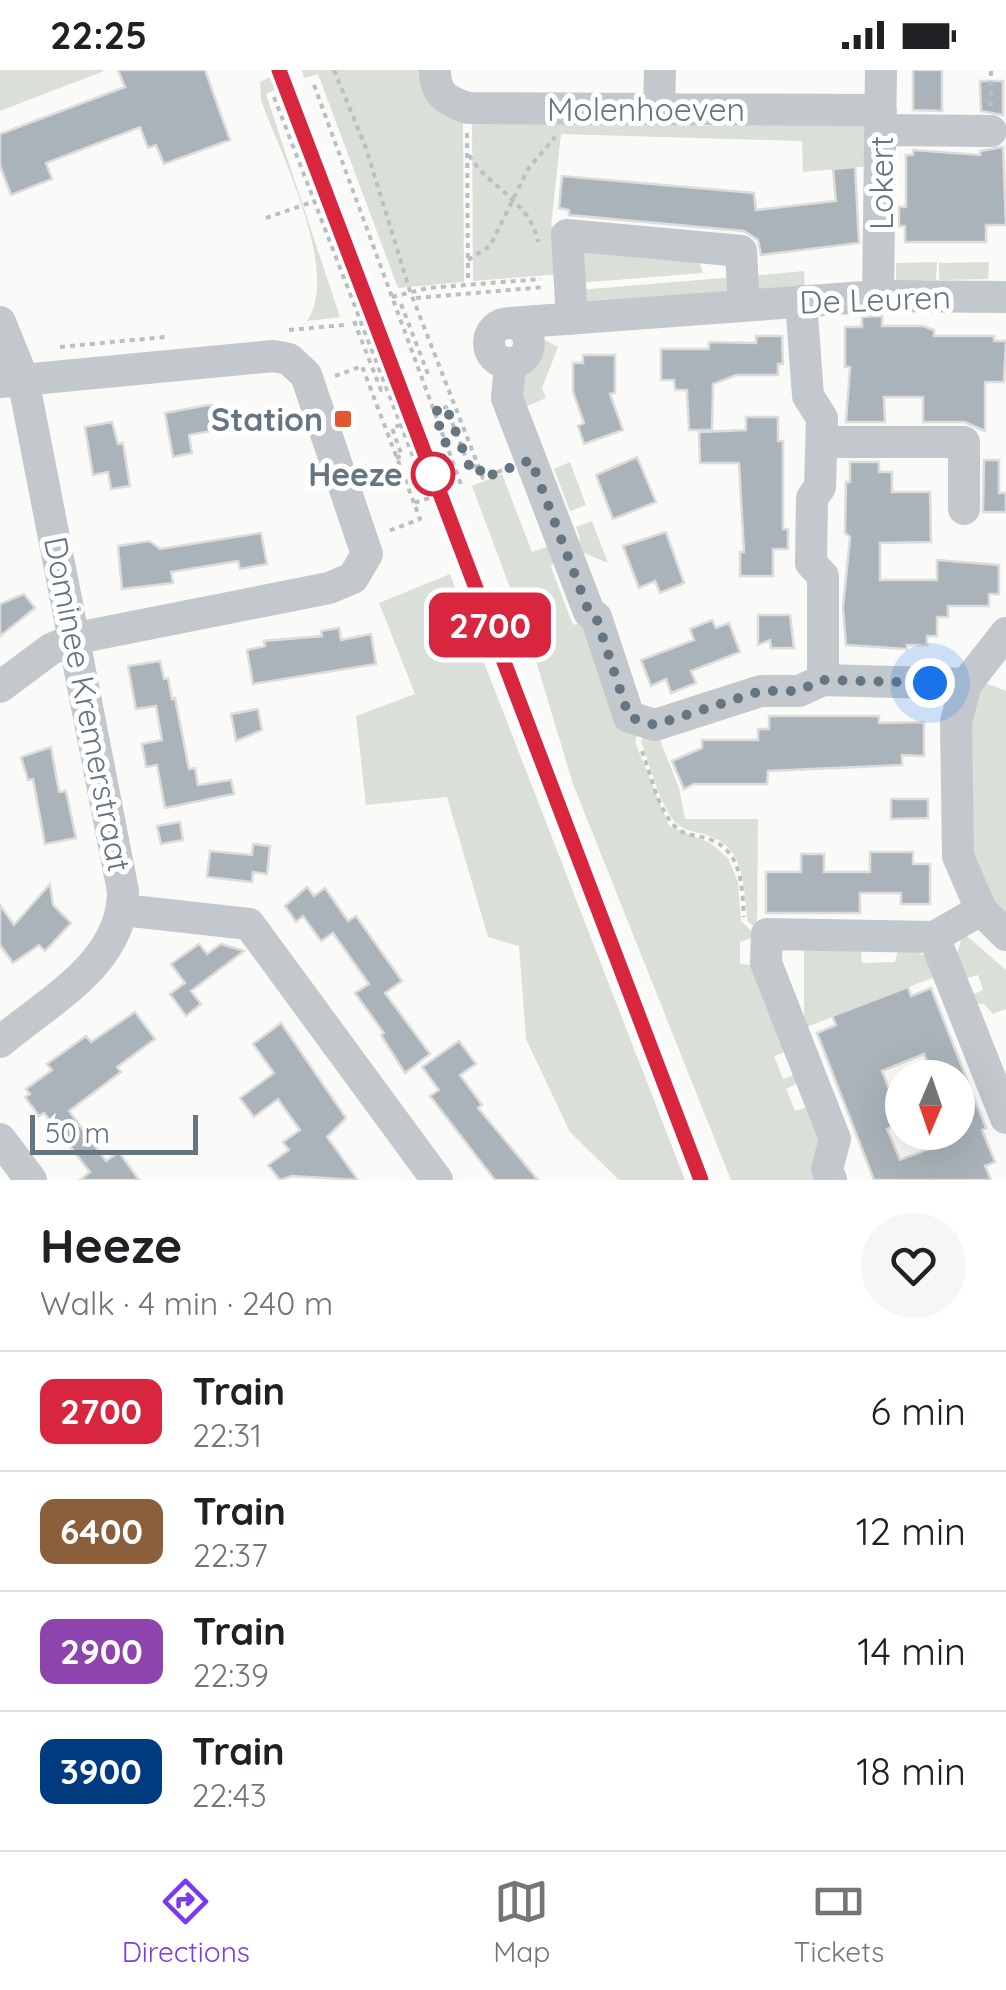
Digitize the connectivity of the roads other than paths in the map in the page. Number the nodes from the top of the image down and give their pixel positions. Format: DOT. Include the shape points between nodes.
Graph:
graph roads {
  1 [pos="435,70"];
  2 [pos="660,70"];
  3 [pos="881,70"];
  4 [pos="660,109"];
  5 [pos="881,120"];
  6 [pos="991,131"];
  7 [pos="878,296"];
  8 [pos="1006,297"];
  9 [pos="801,301"];
  10 [pos="744,305"];
  11 [pos="572,318"];
  12 [pos="0,322"];
  13 [pos="12,380"];
  14 [pos="822,442"];
  15 [pos="964,510"];
  16 [pos="1006,633"];
  17 [pos="77,638"];
  18 [pos="984,675"];
  19 [pos="823,680"];
  20 [pos="0,687"];
  21 [pos="123,910"];
  22 [pos="980,910"];
  23 [pos="934,936"];
  24 [pos="1006,936"];
  25 [pos="0,1042"];
  26 [pos="1006,1118"];
  27 [pos="0,1139"];
  28 [pos="31,1180"];
  29 [pos="437,1180"];
  30 [pos="832,1180"];
  1 -- 4 [label="street, Molenhoeven" via="435,85 447,102 468,108"];
  2 -- 4 [label="street"];
  3 -- 5 [label="street, Lokert"];
  4 -- 5 [label="street, Molenhoeven"];
  5 -- 6 [label="street, Molenhoeven"];
  5 -- 7 [label="street, Lokert"];
  7 -- 8 [label="street, De Leuren"];
  7 -- 9 [label="street, De Leuren"];
  9 -- 10 [label="street, De Leuren"];
  9 -- 14 [label="street" via="808,396 822,418"];
  10 -- 11 [label="street, De Leuren"];
  10 -- 11 [label="street" via="741,251 567,235"];
  11 -- 19 [label="street, De Leuren" via="510,323 492,332 488,344 492,356 510,364 507,398 629,717 655,725 761,691 798,691"];
  12 -- 13 [label="street, Dominee Kremerstraat"];
  13 -- 17 [label="street, Dominee Kremerstraat"];
  13 -- 17 [label="street" via="273,356 299,365 366,540 367,554 354,578 329,588"];
  14 -- 15 [label="street" via="964,442"];
  14 -- 19 [label="street" via="811,562 823,576"];
  16 -- 18 [label="street"];
  17 -- 20 [label="street" via="50,649"];
  17 -- 21 [label="street, Dominee Kremerstraat"];
  18 -- 19 [label="street"];
  18 -- 22 [label="street" via="956,722 956,840 962,874"];
  21 -- 25 [label="street, Dominee Kremerstraat" via="103,956"];
  21 -- 29 [label="street" via="249,924"];
  22 -- 23 [label="street"];
  22 -- 24 [label="street"];
  23 -- 26 [label="street"];
  23 -- 30 [label="street" via="767,934 766,963 834,1139 827,1169"];
  27 -- 28 [label="street"];
}
